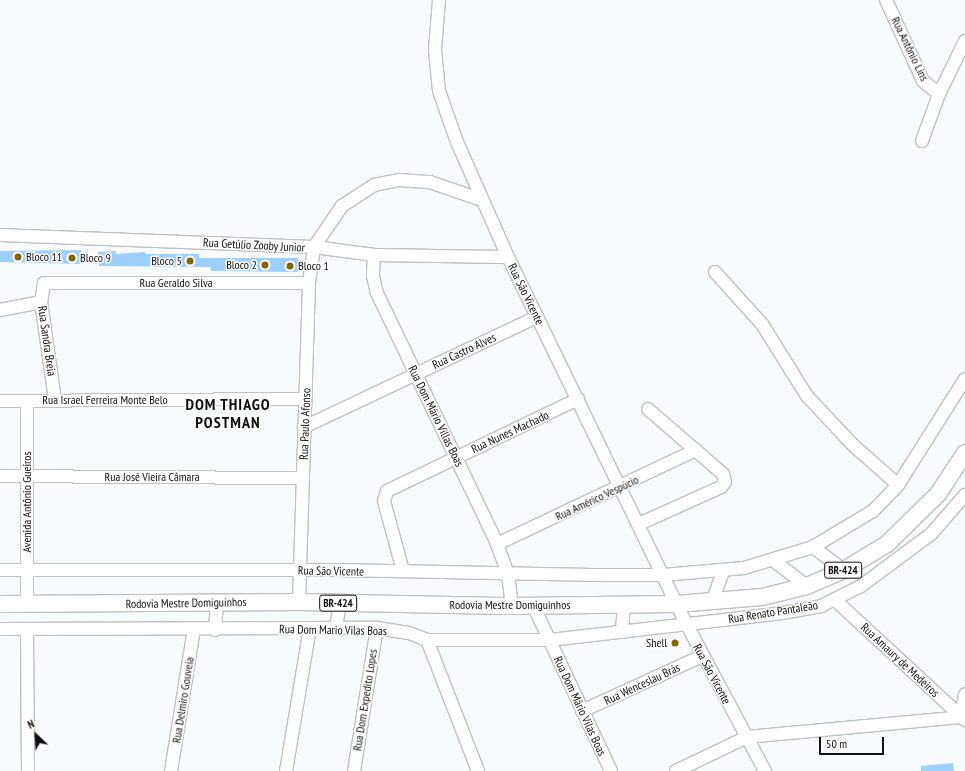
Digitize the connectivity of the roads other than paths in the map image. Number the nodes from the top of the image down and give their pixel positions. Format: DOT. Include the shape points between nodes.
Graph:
graph roads {
  1 [pos="438,0"];
  2 [pos="886,0"];
  3 [pos="965,41"];
  4 [pos="939,94"];
  5 [pos="922,141"];
  6 [pos="340,195"];
  7 [pos="356,195"];
  8 [pos="482,200"];
  9 [pos="0,235"];
  10 [pos="314,247"];
  11 [pos="374,255"];
  12 [pos="508,257"];
  13 [pos="715,272"];
  14 [pos="309,283"];
  15 [pos="44,284"];
  16 [pos="41,302"];
  17 [pos="0,310"];
  18 [pos="537,317"];
  19 [pos="415,374"];
  20 [pos="965,378"];
  21 [pos="305,399"];
  22 [pos="578,399"];
  23 [pos="55,400"];
  24 [pos="0,401"];
  25 [pos="27,401"];
  26 [pos="648,409"];
  27 [pos="304,427"];
  28 [pos="696,450"];
  29 [pos="965,453"];
  30 [pos="456,458"];
  31 [pos="0,476"];
  32 [pos="27,476"];
  33 [pos="303,478"];
  34 [pos="898,485"];
  35 [pos="622,488"];
  36 [pos="965,495"];
  37 [pos="639,524"];
  38 [pos="497,544"];
  39 [pos="813,547"];
  40 [pos="774,561"];
  41 [pos="0,570"];
  42 [pos="27,570"];
  43 [pos="301,570"];
  44 [pos="844,570"];
  45 [pos="723,571"];
  46 [pos="403,572"];
  47 [pos="508,574"];
  48 [pos="663,575"];
  49 [pos="807,586"];
  50 [pos="835,600"];
  51 [pos="217,602"];
  52 [pos="299,602"];
  53 [pos="712,602"];
  54 [pos="340,603"];
  55 [pos="0,604"];
  56 [pos="28,604"];
  57 [pos="624,604"];
  58 [pos="676,604"];
  59 [pos="512,606"];
  60 [pos="532,606"];
  61 [pos="687,625"];
  62 [pos="310,628"];
  63 [pos="336,628"];
  64 [pos="376,628"];
  65 [pos="0,629"];
  66 [pos="27,629"];
  67 [pos="194,630"];
  68 [pos="215,630"];
  69 [pos="622,632"];
  70 [pos="427,640"];
  71 [pos="550,640"];
  72 [pos="702,656"];
  73 [pos="965,694"];
  74 [pos="582,711"];
  75 [pos="963,718"];
  76 [pos="747,737"];
  77 [pos="28,771"];
  78 [pos="171,771"];
  79 [pos="286,771"];
  80 [pos="354,771"];
  81 [pos="478,771"];
  82 [pos="611,771"];
  83 [pos="676,771"];
  84 [pos="765,771"];
  1 -- 8 [label="street, Rua São Vicente" via="435,50 439,91"];
  2 -- 4 [label="street, Rua Antônio Lins" via="923,81"];
  3 -- 4 [label="street"];
  4 -- 5 [label="street"];
  6 -- 7 [label="street"];
  7 -- 8 [label="street" via="374,185 399,180 438,184"];
  7 -- 10 [label="street" via="342,206"];
  8 -- 12 [label="street, Rua São Vicente"];
  9 -- 10 [label="street, Rua Getúlio Zooby Junior"];
  10 -- 11 [label="street, Rua Getúlio Zooby Junior"];
  10 -- 14 [label="street, Rua Paulo Afonso"];
  11 -- 12 [label="street, Rua Getúlio Zooby Junior"];
  11 -- 19 [label="street, Rua Dom Mário Villas Boas" via="373,276 377,292"];
  12 -- 18 [label="street, Rua São Vicente"];
  13 -- 34 [label="street" via="762,324 807,396 853,446"];
  14 -- 15 [label="street, Rua Geraldo Silva"];
  14 -- 21 [label="street, Rua Paulo Afonso"];
  15 -- 16 [label="street, Rua Sandra Breia"];
  16 -- 17 [label="street"];
  16 -- 23 [label="street, Rua Sandra Breia"];
  18 -- 19 [label="street, Rua Castro Alves"];
  18 -- 22 [label="street, Rua São Vicente"];
  19 -- 27 [label="street, Rua Castro Alves"];
  19 -- 30 [label="street, Rua Dom Mário Villas Boas"];
  20 -- 34 [label="street"];
  21 -- 23 [label="street, Rua Israel Ferreira Monte Belo"];
  21 -- 27 [label="street, Rua Paulo Afonso"];
  22 -- 30 [label="street, Rua Nunes Machado"];
  22 -- 35 [label="street, Rua São Vicente"];
  23 -- 25 [label="street, Rua Israel Ferreira Monte Belo"];
  24 -- 25 [label="street, Rua Israel Ferreira Monte Belo"];
  25 -- 32 [label="street, Avenida Antônio Gueiros"];
  26 -- 28 [label="street"];
  27 -- 33 [label="street, Rua Paulo Afonso"];
  28 -- 35 [label="street, Rua Américo Vespúcio"];
  28 -- 37 [label="street" via="723,474 724,485"];
  29 -- 44 [label="main road, Rodovia Mestre Domiguinhos / BR-424" via="938,494 908,526 887,544"];
  30 -- 38 [label="street, Rua Dom Mário Villas Boas"];
  30 -- 46 [label="street, Rua Nunes Machado" via="385,494"];
  31 -- 32 [label="street, Rua José Vieira Câmara"];
  32 -- 33 [label="street, Rua José Vieira Câmara"];
  32 -- 42 [label="street, Avenida Antônio Gueiros"];
  33 -- 43 [label="street, Rua Paulo Afonso"];
  34 -- 39 [label="street" via="873,511"];
  35 -- 37 [label="street, Rua São Vicente"];
  35 -- 38 [label="street, Rua Américo Vespúcio"];
  36 -- 50 [label="street, Rua Renato Pantaleão" via="931,534 914,548 861,586"];
  37 -- 48 [label="street, Rua São Vicente"];
  38 -- 47 [label="street, Rua Dom Mário Villas Boas"];
  39 -- 40 [label="street"];
  39 -- 44 [label="street"];
  40 -- 45 [label="street"];
  40 -- 49 [label="street"];
  41 -- 42 [label="street, Rua São Vicente"];
  42 -- 43 [label="street, Rua São Vicente"];
  42 -- 56 [label="street, Avenida Antônio Gueiros"];
  43 -- 46 [label="street, Rua São Vicente"];
  43 -- 52 [label="street, Rua Paulo Afonso"];
  44 -- 49 [label="main road, Rodovia Mestre Domiguinhos / BR-424"];
  45 -- 48 [label="street"];
  45 -- 53 [label="street"];
  46 -- 47 [label="street, Rua São Vicente"];
  47 -- 48 [label="street, Rua São Vicente"];
  47 -- 59 [label="street, Rua Dom Mário Villas Boas"];
  48 -- 58 [label="street, Rua São Vicente"];
  49 -- 53 [label="main road, Rodovia Mestre Domiguinhos / BR-424" via="762,597"];
  50 -- 61 [label="street, Rua Renato Pantaleão" via="788,612"];
  50 -- 75 [label="street, Rua Amaury de Medeiros"];
  51 -- 52 [label="main road, Rodovia Mestre Domiguinhos / BR-424"];
  51 -- 56 [label="main road, Rodovia Mestre Domiguinhos / BR-424"];
  51 -- 68 [label="street"];
  52 -- 54 [label="main road, Rodovia Mestre Domiguinhos / BR-424"];
  53 -- 58 [label="main road, Rodovia Mestre Domiguinhos / BR-424"];
  54 -- 59 [label="main road, Rodovia Mestre Domiguinhos / BR-424"];
  54 -- 63 [label="street"];
  55 -- 56 [label="main road, Rodovia Mestre Domiguinhos / BR-424"];
  57 -- 58 [label="main road, Rodovia Mestre Domiguinhos / BR-424"];
  57 -- 60 [label="main road, Rodovia Mestre Domiguinhos / BR-424"];
  57 -- 69 [label="street"];
  58 -- 61 [label="street, Rua São Vicente"];
  59 -- 60 [label="main road, Rodovia Mestre Domiguinhos / BR-424"];
  60 -- 71 [label="street, Rua Dom Mário Vilas Boas"];
  61 -- 69 [label="street, Rua Dom Mario Vilas Boas"];
  61 -- 72 [label="street, Rua São Vicente"];
  62 -- 63 [label="street, Rua Dom Mario Vilas Boas"];
  62 -- 68 [label="street, Rua Dom Mario Vilas Boas"];
  62 -- 79 [label="street"];
  63 -- 64 [label="street, Rua Dom Mario Vilas Boas"];
  64 -- 70 [label="street, Rua Dom Mario Vilas Boas" via="409,633"];
  64 -- 80 [label="street, Rua Dom Expedito Lopes"];
  65 -- 66 [label="street, Rua Dom Mario Vilas Boas"];
  66 -- 67 [label="street, Rua Dom Mario Vilas Boas"];
  66 -- 77 [label="street"];
  67 -- 68 [label="street, Rua Dom Mario Vilas Boas"];
  67 -- 78 [label="street, Rua Delmiro Gouveia"];
  69 -- 71 [label="street, Rua Dom Mario Vilas Boas"];
  70 -- 71 [label="street, Rua Dom Mario Vilas Boas"];
  70 -- 81 [label="street"];
  71 -- 74 [label="street, Rua Dom Mário Vilas Boas"];
  72 -- 74 [label="street, Rua Wenceslau Brás"];
  72 -- 76 [label="street, Rua São Vicente"];
  73 -- 75 [label="street"];
  74 -- 82 [label="street, Rua Dom Mário Vilas Boas"];
  75 -- 76 [label="street"];
  76 -- 83 [label="street"];
  76 -- 84 [label="street, Rua São Vicente"];
}
